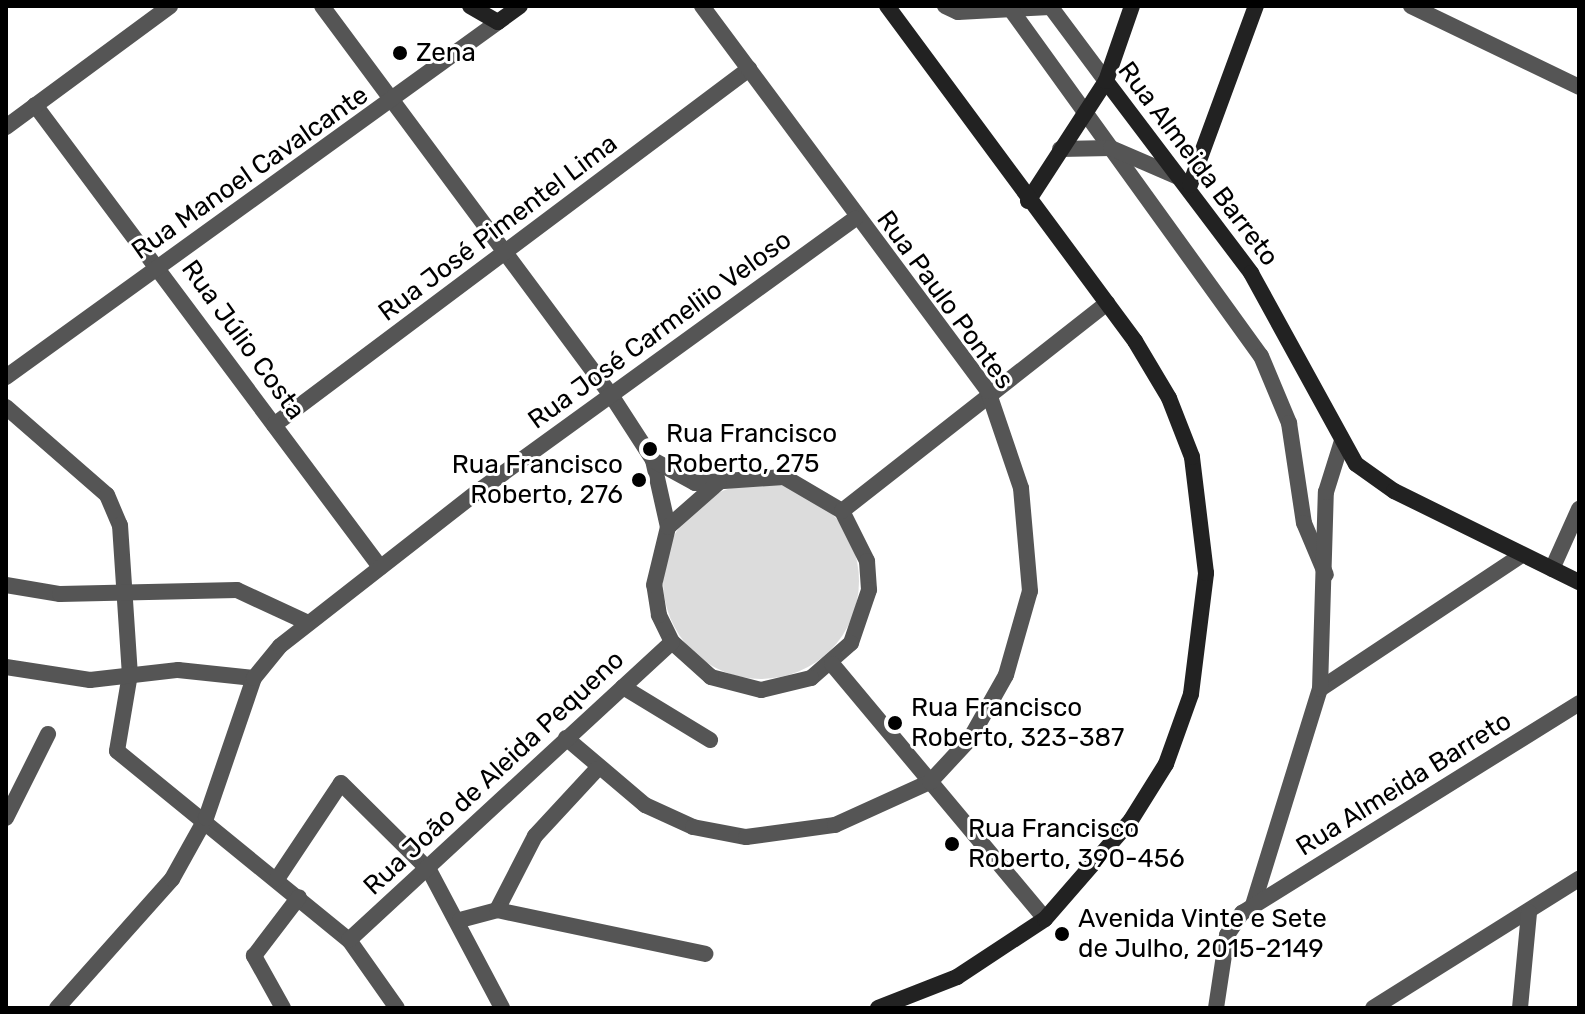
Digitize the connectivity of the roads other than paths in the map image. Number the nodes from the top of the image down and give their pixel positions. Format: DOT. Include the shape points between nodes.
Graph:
graph roads {
  1 [pos="170,6"];
  2 [pos="322,6"];
  3 [pos="470,6"];
  4 [pos="520,6"];
  5 [pos="702,6"];
  6 [pos="887,6"];
  7 [pos="945,6"];
  8 [pos="1050,6"];
  9 [pos="1132,6"];
  10 [pos="1256,6"];
  11 [pos="1411,6"];
  12 [pos="1012,11"];
  13 [pos="498,22"];
  14 [pos="749,69"];
  15 [pos="1106,81"];
  16 [pos="1579,87"];
  17 [pos="392,103"];
  18 [pos="35,105"];
  19 [pos="1082,115"];
  20 [pos="6,127"];
  21 [pos="1111,148"];
  22 [pos="1060,149"];
  23 [pos="1190,185"];
  24 [pos="1028,201"];
  25 [pos="855,219"];
  26 [pos="505,256"];
  27 [pos="159,265"];
  28 [pos="1107,303"];
  29 [pos="6,377"];
  30 [pos="988,391"];
  31 [pos="611,395"];
  32 [pos="6,407"];
  33 [pos="274,425"];
  34 [pos="1342,441"];
  35 [pos="653,460"];
  36 [pos="718,483"];
  37 [pos="1579,509"];
  38 [pos="842,511"];
  39 [pos="668,527"];
  40 [pos="1522,555"];
  41 [pos="380,567"];
  42 [pos="1552,569"];
  43 [pos="1326,575"];
  44 [pos="1579,582"];
  45 [pos="6,585"];
  46 [pos="126,593"];
  47 [pos="308,623"];
  48 [pos="672,642"];
  49 [pos="832,664"];
  50 [pos="6,667"];
  51 [pos="130,674"];
  52 [pos="254,678"];
  53 [pos="623,687"];
  54 [pos="1320,689"];
  55 [pos="1579,703"];
  56 [pos="48,734"];
  57 [pos="566,738"];
  58 [pos="710,740"];
  59 [pos="597,769"];
  60 [pos="930,782"];
  61 [pos="6,818"];
  62 [pos="206,818"];
  63 [pos="429,870"];
  64 [pos="277,879"];
  65 [pos="1579,879"];
  66 [pos="299,897"];
  67 [pos="1253,905"];
  68 [pos="497,910"];
  69 [pos="1529,912"];
  70 [pos="1045,919"];
  71 [pos="460,920"];
  72 [pos="349,940"];
  73 [pos="705,954"];
  74 [pos="57,1008"];
  75 [pos="283,1008"];
  76 [pos="397,1008"];
  77 [pos="502,1008"];
  78 [pos="878,1008"];
  79 [pos="1216,1008"];
  80 [pos="1373,1008"];
  81 [pos="1520,1008"];
  1 -- 18 [label="street"];
  2 -- 17 [label="street"];
  3 -- 13 [label="main road"];
  4 -- 13 [label="main road, Rua Manoel Cavalcante"];
  5 -- 14 [label="street, Rua Paulo Pontes"];
  6 -- 24 [label="main road"];
  7 -- 12 [label="street"];
  8 -- 12 [label="street"];
  8 -- 15 [label="street, Rua Almeida Barreto"];
  9 -- 15 [label="main road"];
  10 -- 23 [label="main road"];
  11 -- 16 [label="street"];
  12 -- 19 [label="street"];
  13 -- 17 [label="street, Rua Manoel Cavalcante"];
  14 -- 25 [label="street, Rua Paulo Pontes"];
  14 -- 26 [label="street, Rua José Pimentel Lima"];
  15 -- 19 [label="main road"];
  15 -- 23 [label="main road, Rua Almeida Barreto"];
  17 -- 26 [label="street"];
  17 -- 27 [label="street, Rua Manoel Cavalcante"];
  18 -- 20 [label="street"];
  18 -- 27 [label="street, Rua Júlio Costa"];
  19 -- 21 [label="street"];
  19 -- 22 [label="main road"];
  21 -- 22 [label="street"];
  21 -- 23 [label="street" via="1153,161"];
  21 -- 43 [label="street" via="1261,356 1289,423 1304,523"];
  22 -- 24 [label="main road"];
  23 -- 34 [label="main road, Rua Almeida Barreto" via="1251,273"];
  24 -- 28 [label="main road"];
  25 -- 30 [label="street, Rua Paulo Pontes"];
  25 -- 31 [label="street, Rua José Carmeliio Veloso"];
  26 -- 31 [label="street"];
  26 -- 33 [label="street, Rua José Pimentel Lima"];
  27 -- 29 [label="street, Rua Manoel Cavalcante"];
  27 -- 33 [label="street, Rua Júlio Costa"];
  28 -- 30 [label="street"];
  28 -- 70 [label="main road" via="1169,398 1192,457 1205,539 1203,615 1191,694 1166,764 1123,831"];
  30 -- 38 [label="street"];
  30 -- 60 [label="street, Rua Paulo Pontes" via="1021,488 1030,591 1020,639 989,709"];
  31 -- 35 [label="street"];
  31 -- 41 [label="street, Rua José Carmeliio Veloso"];
  32 -- 46 [label="street" via="107,495 120,525"];
  33 -- 41 [label="street, Rua Júlio Costa"];
  34 -- 40 [label="main road, Rua Almeida Barreto" via="1356,464 1394,491"];
  34 -- 43 [label="street, Rua Almeida Barreto" via="1326,492"];
  35 -- 36 [label="street" via="682,479"];
  35 -- 39 [label="street"];
  36 -- 38 [label="street" via="784,477"];
  36 -- 39 [label="street"];
  37 -- 42 [label="street"];
  38 -- 49 [label="street" via="867,561 869,590 857,630"];
  39 -- 48 [label="street" via="654,585"];
  40 -- 42 [label="main road"];
  40 -- 54 [label="street"];
  41 -- 47 [label="street, Rua José Carmeliio Veloso"];
  42 -- 44 [label="main road"];
  43 -- 54 [label="street, Rua Almeida Barreto"];
  45 -- 46 [label="street" via="60,594"];
  46 -- 47 [label="street" via="255,593"];
  46 -- 51 [label="street"];
  47 -- 52 [label="street, Rua José Carmeliio Veloso"];
  48 -- 49 [label="street" via="711,677 735,686 786,687"];
  48 -- 53 [label="street, Rua João de Aleida Pequeno"];
  49 -- 60 [label="street"];
  50 -- 51 [label="street" via="90,680"];
  51 -- 52 [label="street" via="206,670"];
  51 -- 62 [label="street" via="117,751"];
  52 -- 62 [label="street, Rua José Carmeliio Veloso"];
  53 -- 57 [label="street, Rua João de Aleida Pequeno"];
  53 -- 58 [label="street"];
  54 -- 67 [label="street, Rua Almeida Barreto"];
  55 -- 67 [label="street, Rua Almeida Barreto"];
  56 -- 61 [label="street"];
  57 -- 59 [label="street"];
  57 -- 63 [label="street, Rua João de Aleida Pequeno"];
  59 -- 60 [label="street" via="645,805 693,827 746,837 835,825"];
  59 -- 68 [label="street" via="535,836"];
  60 -- 70 [label="street"];
  62 -- 64 [label="street"];
  62 -- 74 [label="street, Rua José Carmeliio Veloso" via="172,879"];
  63 -- 64 [label="street" via="341,783"];
  63 -- 71 [label="street"];
  63 -- 72 [label="street, Rua João de Aleida Pequeno"];
  64 -- 66 [label="street"];
  65 -- 69 [label="street"];
  66 -- 72 [label="street"];
  66 -- 75 [label="street" via="254,956"];
  67 -- 79 [label="street, Rua Almeida Barreto" via="1227,935"];
  68 -- 71 [label="street"];
  68 -- 73 [label="street"];
  69 -- 80 [label="street"];
  69 -- 81 [label="street"];
  70 -- 78 [label="main road" via="957,977"];
  71 -- 77 [label="street"];
  72 -- 76 [label="street"];
}
